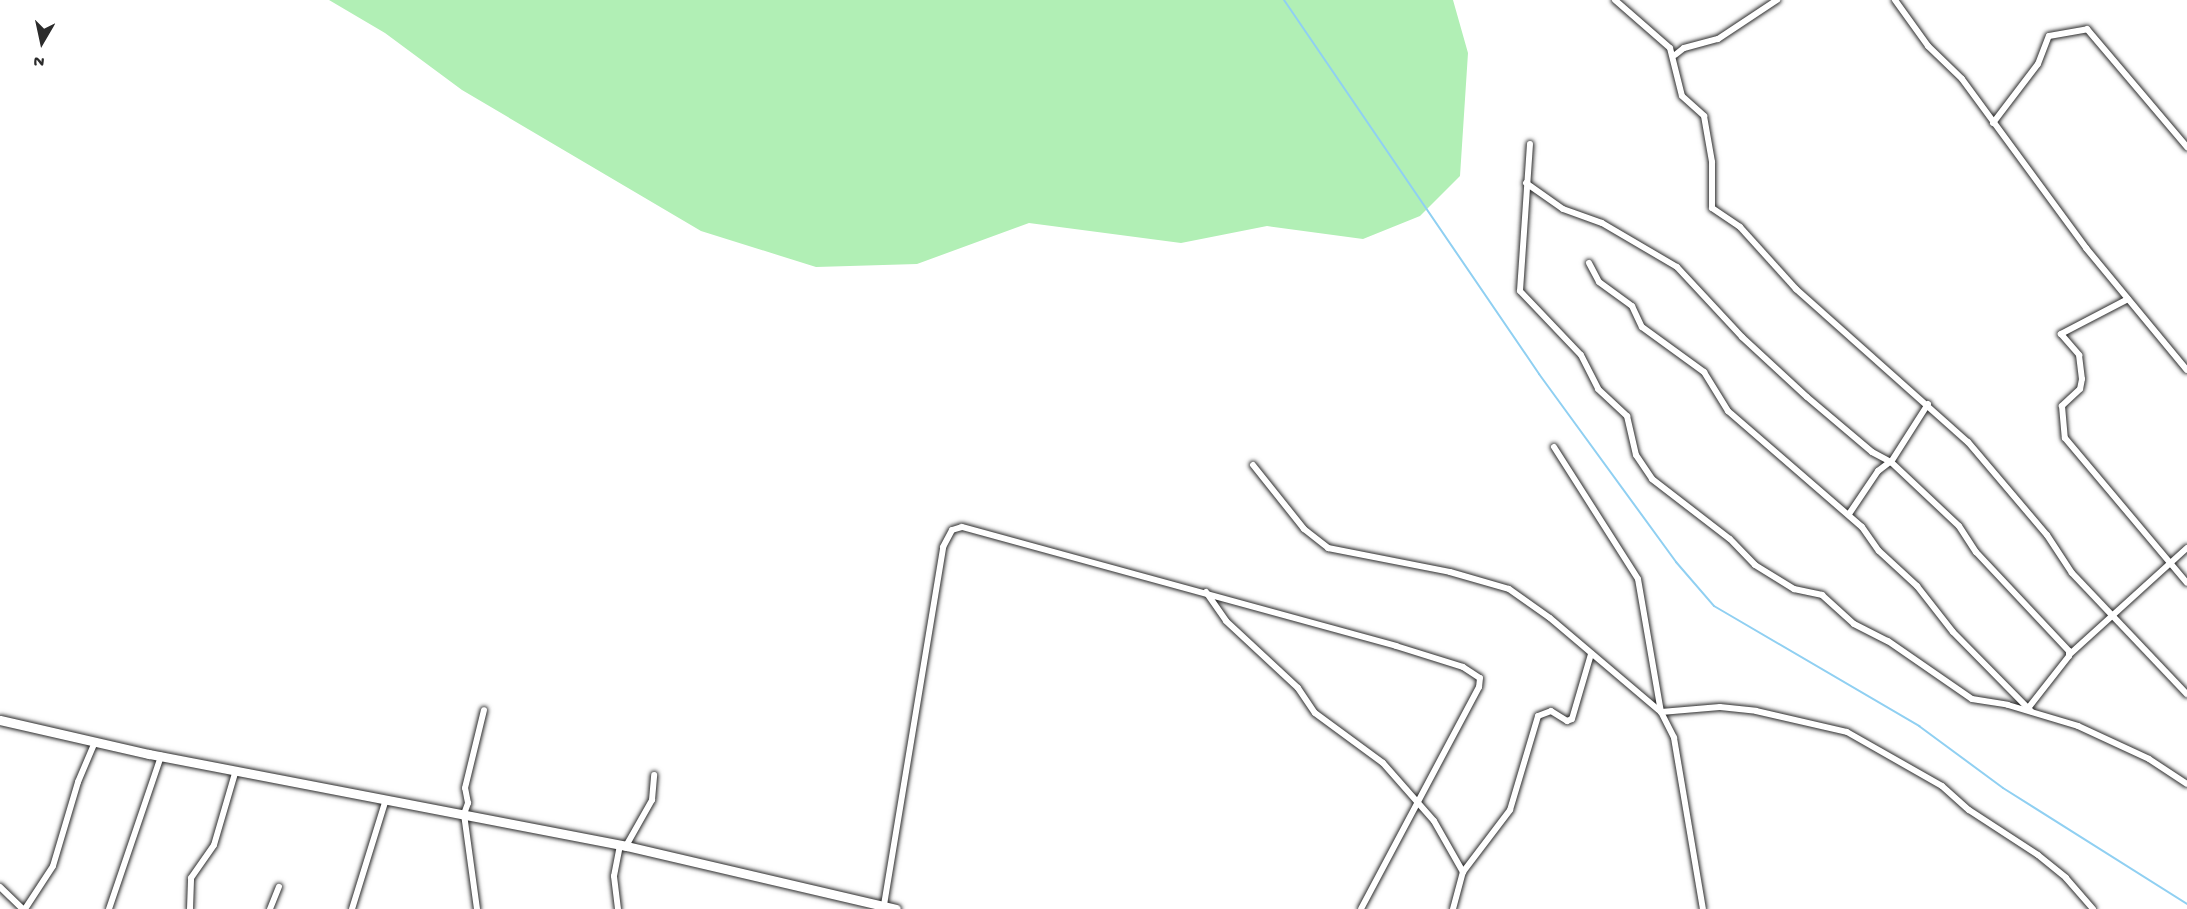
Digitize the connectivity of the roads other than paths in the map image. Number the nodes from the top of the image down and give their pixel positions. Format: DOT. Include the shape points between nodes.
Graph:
graph roads {
  1 [pos="1615,0"];
  2 [pos="1777,0"];
  3 [pos="1895,0"];
  4 [pos="1675,55"];
  5 [pos="1993,123"];
  6 [pos="1530,144"];
  7 [pos="2187,147"];
  8 [pos="1526,183"];
  9 [pos="1590,263"];
  10 [pos="2128,299"];
  11 [pos="2187,370"];
  12 [pos="1928,404"];
  13 [pos="1554,447"];
  14 [pos="1890,462"];
  15 [pos="1252,465"];
  16 [pos="1849,514"];
  17 [pos="2187,548"];
  18 [pos="2169,561"];
  19 [pos="2187,583"];
  20 [pos="1206,592"];
  21 [pos="2113,613"];
  22 [pos="1591,654"];
  23 [pos="2070,654"];
  24 [pos="2187,694"];
  25 [pos="2030,709"];
  26 [pos="484,710"];
  27 [pos="1661,712"];
  28 [pos="0,720"];
  29 [pos="95,742"];
  30 [pos="161,756"];
  31 [pos="236,770"];
  32 [pos="654,775"];
  33 [pos="2187,784"];
  34 [pos="386,799"];
  35 [pos="1418,802"];
  36 [pos="464,814"];
  37 [pos="623,846"];
  38 [pos="1463,872"];
  39 [pos="0,887"];
  40 [pos="279,887"];
  41 [pos="884,905"];
  42 [pos="24,909"];
  43 [pos="109,909"];
  44 [pos="190,909"];
  45 [pos="270,909"];
  46 [pos="352,909"];
  47 [pos="477,909"];
  48 [pos="618,909"];
  49 [pos="896,909"];
  50 [pos="1361,909"];
  51 [pos="1453,909"];
  52 [pos="1703,909"];
  53 [pos="2093,909"];
  1 -- 4 [label="street"];
  2 -- 4 [label="street" via="1718,39 1684,48"];
  3 -- 5 [label="street"];
  4 -- 12 [label="street" via="1682,96 1705,120 1712,169 1712,208 1740,227 1835,325"];
  5 -- 7 [label="street" via="2038,64 2049,36 2087,29"];
  5 -- 10 [label="street"];
  6 -- 8 [label="street"];
  8 -- 14 [label="street" via="1563,209 1602,223 1677,267 1742,337 1807,397 1872,452"];
  8 -- 25 [label="street" via="1520,291 1575,348 1590,367 1598,389 1627,416 1636,455 1652,479 1730,539 1755,565 1794,589 1822,595 1854,624 1888,641 1948,686 1981,703"];
  9 -- 16 [label="street" via="1599,282 1614,297 1632,306 1642,327 1704,372 1728,411"];
  10 -- 11 [label="street"];
  10 -- 18 [label="street" via="2061,334 2079,355 2082,379 2080,389 2062,406 2066,438"];
  12 -- 14 [label="street"];
  12 -- 21 [label="street" via="1968,442 2047,535 2072,573"];
  13 -- 27 [label="street" via="1638,579"];
  14 -- 16 [label="street" via="1878,471"];
  14 -- 23 [label="street" via="1959,526 1976,552"];
  15 -- 22 [label="street" via="1304,529 1328,548 1450,572 1509,589"];
  16 -- 25 [label="street" via="1879,551 1917,586 1953,632"];
  17 -- 18 [label="street"];
  18 -- 19 [label="street"];
  18 -- 21 [label="street"];
  20 -- 35 [label="street" via="1226,621 1298,687 1315,713 1375,754"];
  20 -- 35 [label="street" via="1452,663 1480,678 1479,687"];
  20 -- 41 [label="street" via="962,527 952,530 943,547"];
  21 -- 23 [label="street"];
  21 -- 24 [label="street"];
  22 -- 27 [label="street"];
  22 -- 38 [label="street" via="1574,716 1567,721 1551,711 1538,716 1510,810"];
  23 -- 25 [label="street"];
  25 -- 33 [label="street" via="2149,759"];
  26 -- 36 [label="street" via="465,788 468,803"];
  27 -- 52 [label="street" via="1674,738"];
  27 -- 53 [label="street" via="1698,708 1756,711 1846,732 1942,786 1998,831 2038,855 2066,878"];
  28 -- 29 [label="street"];
  29 -- 30 [label="street"];
  29 -- 42 [label="street" via="78,782 53,866"];
  30 -- 31 [label="street"];
  30 -- 43 [label="street"];
  31 -- 34 [label="street"];
  31 -- 44 [label="street" via="214,845 191,878"];
  32 -- 37 [label="street" via="652,800"];
  34 -- 36 [label="street"];
  34 -- 46 [label="street"];
  35 -- 38 [label="street"];
  35 -- 50 [label="street"];
  36 -- 37 [label="street"];
  36 -- 47 [label="street"];
  37 -- 41 [label="street"];
  37 -- 48 [label="street" via="614,876"];
  38 -- 51 [label="street"];
  39 -- 42 [label="street"];
  40 -- 45 [label="street"];
  41 -- 49 [label="street"];
}
